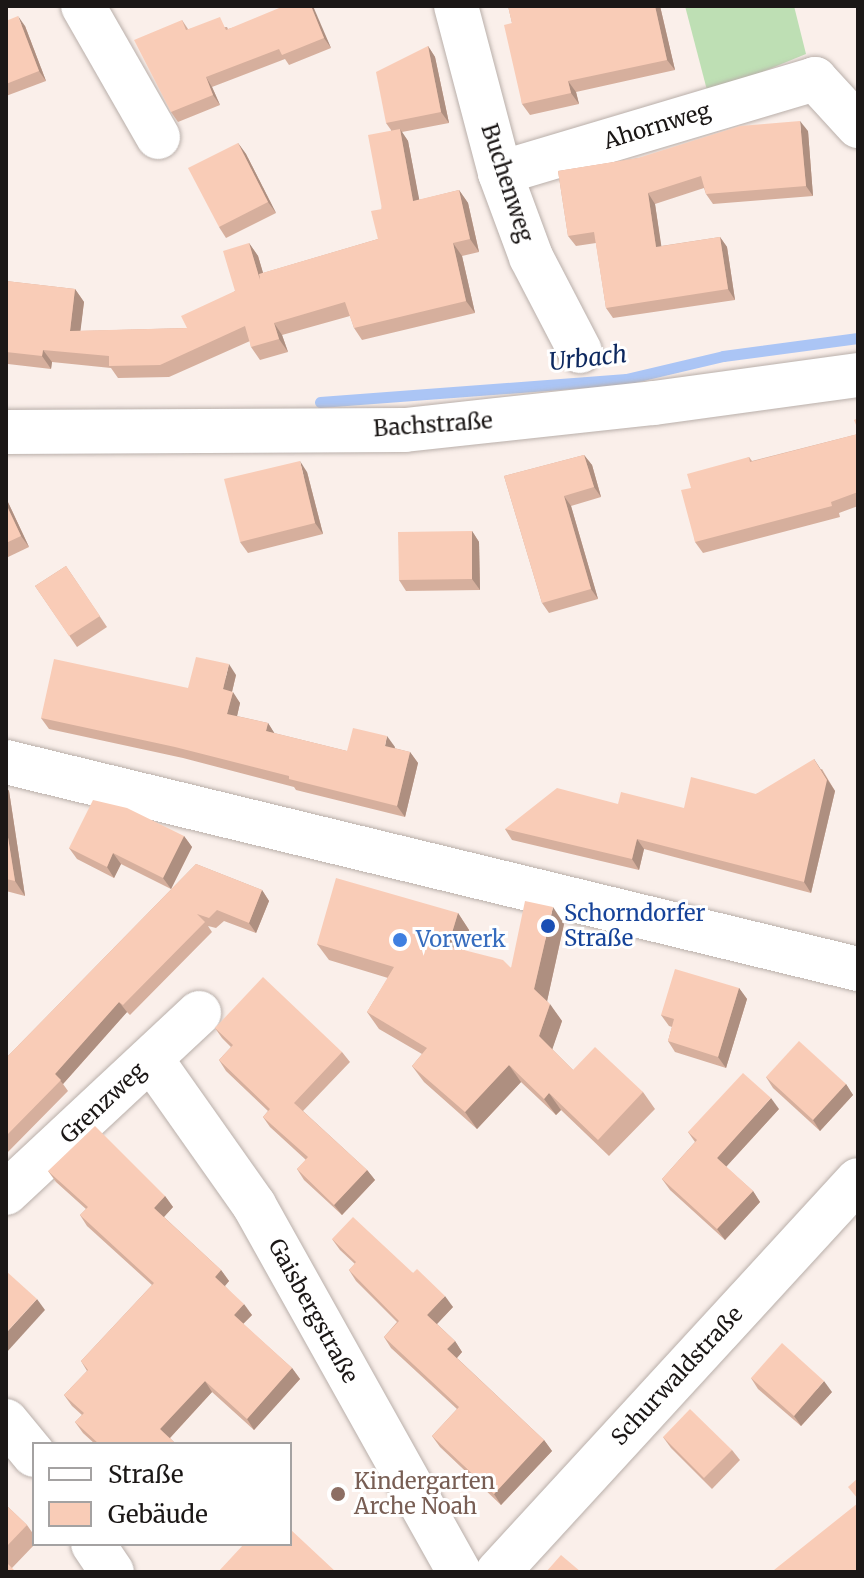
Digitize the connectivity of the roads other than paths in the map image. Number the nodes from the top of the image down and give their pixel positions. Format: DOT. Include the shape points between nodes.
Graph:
graph roads {
  1 [pos="83,6"];
  2 [pos="456,6"];
  3 [pos="858,126"];
  4 [pos="158,137"];
  5 [pos="500,173"];
  6 [pos="580,351"];
  7 [pos="858,375"];
  8 [pos="6,432"];
  9 [pos="6,762"];
  10 [pos="858,969"];
  11 [pos="199,1013"];
  12 [pos="151,1059"];
  13 [pos="858,1180"];
  14 [pos="6,1193"];
  15 [pos="6,1421"];
  16 [pos="32,1453"];
  17 [pos="94,1546"];
  18 [pos="112,1572"];
  19 [pos="459,1572"];
  20 [pos="498,1572"];
  1 -- 4 [label="street"];
  2 -- 5 [label="street, Buchenweg"];
  3 -- 5 [label="street, Ahornweg" via="815,79"];
  5 -- 6 [label="street, Buchenweg" via="531,257"];
  7 -- 8 [label="street, Bachstraße" via="405,430"];
  9 -- 10 [label="street"];
  11 -- 12 [label="street, Grenzweg"];
  12 -- 14 [label="street, Grenzweg"];
  12 -- 19 [label="street, Gaisbergstraße" via="254,1205"];
  13 -- 20 [label="street, Schurwaldstraße"];
  15 -- 16 [label="street"];
  17 -- 18 [label="street"];
}
